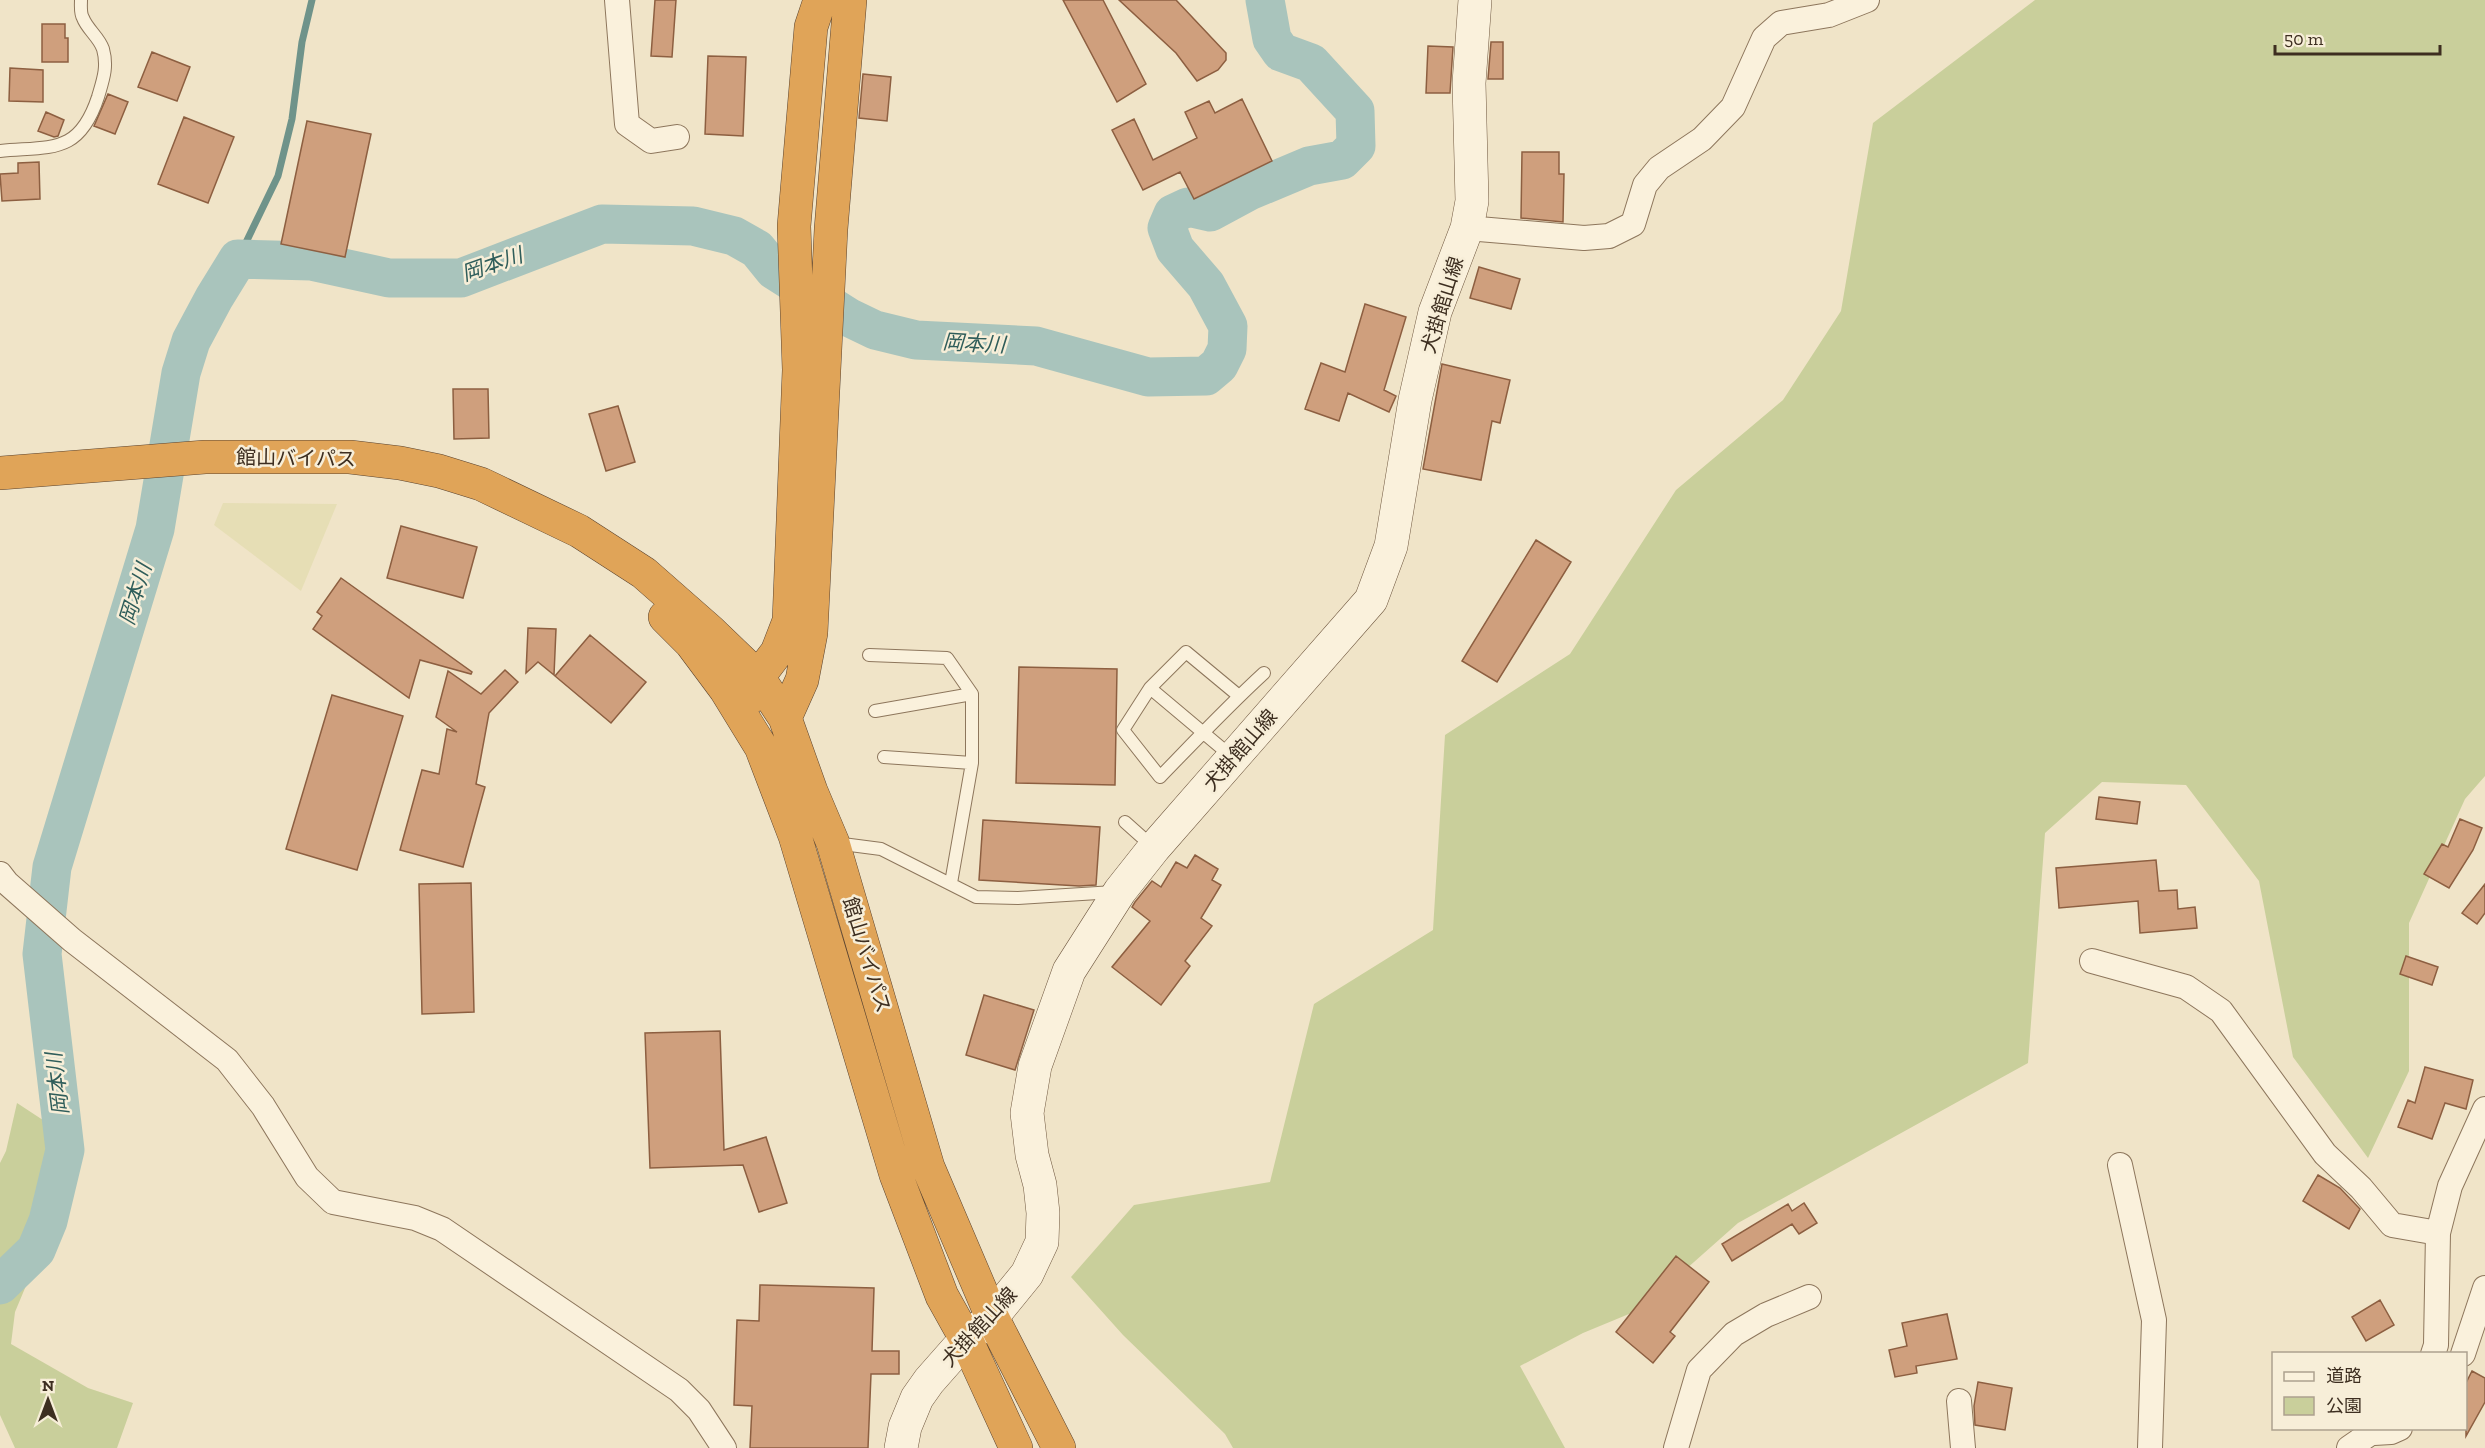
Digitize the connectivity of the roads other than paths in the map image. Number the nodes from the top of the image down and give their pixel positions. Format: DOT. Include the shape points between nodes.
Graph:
graph roads {
  1 [pos="81,0"];
  2 [pos="618,0"];
  3 [pos="820,0"];
  4 [pos="850,0"];
  5 [pos="1475,0"];
  6 [pos="1868,0"];
  7 [pos="677,137"];
  8 [pos="0,151"];
  9 [pos="1467,228"];
  10 [pos="811,371"];
  11 [pos="0,473"];
  12 [pos="579,531"];
  13 [pos="869,656"];
  14 [pos="1264,673"];
  15 [pos="758,677"];
  16 [pos="1150,688"];
  17 [pos="972,694"];
  18 [pos="1239,696"];
  19 [pos="875,711"];
  20 [pos="744,716"];
  21 [pos="784,718"];
  22 [pos="1204,732"];
  23 [pos="884,757"];
  24 [pos="1234,759"];
  25 [pos="972,763"];
  26 [pos="1125,822"];
  27 [pos="833,843"];
  28 [pos="1154,848"];
  29 [pos="3,878"];
  30 [pos="951,883"];
  31 [pos="1120,891"];
  32 [pos="2092,961"];
  33 [pos="2485,1109"];
  34 [pos="2120,1165"];
  35 [pos="2438,1233"];
  36 [pos="2485,1288"];
  37 [pos="1809,1297"];
  38 [pos="992,1317"];
  39 [pos="966,1339"];
  40 [pos="2433,1352"];
  41 [pos="2463,1352"];
  42 [pos="1959,1401"];
  43 [pos="2376,1430"];
  44 [pos="2396,1430"];
  45 [pos="724,1448"];
  46 [pos="901,1448"];
  47 [pos="1016,1448"];
  48 [pos="1059,1448"];
  49 [pos="1676,1448"];
  50 [pos="1963,1448"];
  51 [pos="2150,1448"];
  52 [pos="2349,1448"];
  1 -- 8 [label="lane" via="82,17 102,46 106,71 85,126 77,137 56,146"];
  2 -- 7 [label="street" via="627,124 651,141"];
  3 -- 10 [label="highway" via="810,27 794,226"];
  4 -- 10 [label="highway" via="831,229"];
  5 -- 9 [label="main road, 犬掛館山線" via="1469,83 1472,201"];
  6 -- 9 [label="street" via="1829,15 1781,23 1764,38 1733,107 1702,138 1659,168 1645,185 1633,224 1609,237 1584,238"];
  9 -- 24 [label="main road, 犬掛館山線" via="1436,312 1415,400 1391,546 1371,600"];
  10 -- 15 [label="highway" via="789,621 777,652"];
  10 -- 21 [label="highway" via="811,633 802,680"];
  11 -- 12 [label="highway, 館山バイパス" via="205,457 350,457 439,471 481,484"];
  12 -- 15 [label="highway, 館山バイパス" via="644,573"];
  12 -- 20 [label="highway, 館山バイパス" via="691,643"];
  13 -- 17 [label="lane" via="947,658"];
  14 -- 18 [label="lane"];
  15 -- 20 [label="highway"];
  15 -- 21 [label="highway, 館山バイパス"];
  16 -- 18 [label="lane" via="1186,652"];
  16 -- 22 [label="lane"];
  16 -- 22 [label="lane" via="1124,730 1160,777"];
  17 -- 19 [label="lane"];
  17 -- 25 [label="lane"];
  18 -- 22 [label="lane"];
  20 -- 21 [label="highway"];
  20 -- 39 [label="highway, 館山バイパス" via="761,747 795,836 896,1175 942,1296"];
  21 -- 27 [label="highway, 館山バイパス"];
  22 -- 24 [label="lane"];
  23 -- 25 [label="lane"];
  24 -- 28 [label="main road, 犬掛館山線"];
  25 -- 30 [label="lane"];
  26 -- 28 [label="lane"];
  27 -- 30 [label="lane" via="880,849"];
  27 -- 38 [label="highway, 館山バイパス" via="928,1167"];
  28 -- 31 [label="main road, 犬掛館山線"];
  29 -- 45 [label="street" via="72,940 227,1060 263,1106 307,1177 333,1202 415,1218 442,1228 679,1390 699,1410"];
  30 -- 31 [label="lane" via="976,897"];
  31 -- 38 [label="main road, 犬掛館山線" via="1069,971 1035,1066 1028,1113 1040,1185 1042,1242 1027,1274"];
  32 -- 35 [label="street" via="2186,987 2222,1011 2325,1154 2392,1225"];
  33 -- 35 [label="street" via="2450,1186"];
  34 -- 51 [label="street" via="2154,1320"];
  35 -- 40 [label="street"];
  36 -- 41 [label="street"];
  37 -- 49 [label="street" via="1734,1334 1700,1370"];
  38 -- 39 [label="main road, 犬掛館山線"];
  38 -- 48 [label="highway, 館山バイパス"];
  39 -- 46 [label="main road, 犬掛館山線" via="917,1398"];
  39 -- 47 [label="highway, 館山バイパス"];
  42 -- 50 [label="street"];
  43 -- 44 [label="street"];
  43 -- 52 [label="street"];
}
